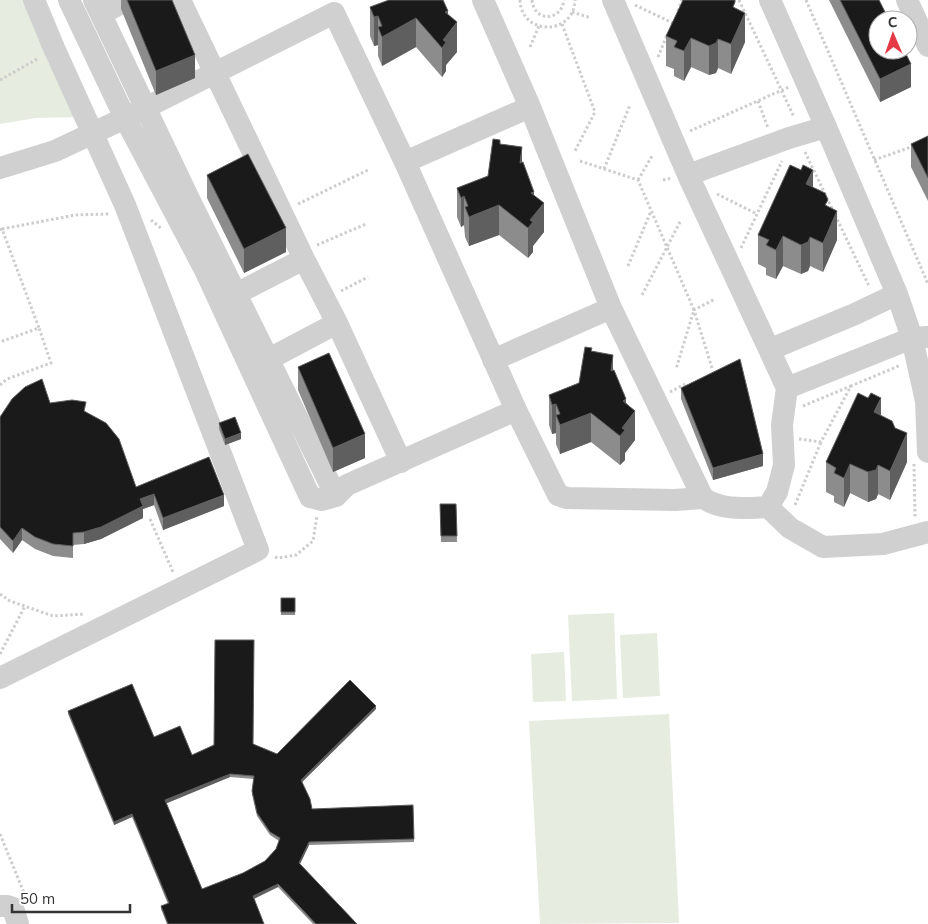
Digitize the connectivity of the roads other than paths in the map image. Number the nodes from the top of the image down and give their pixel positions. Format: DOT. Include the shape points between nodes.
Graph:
graph roads {
  1 [pos="34,0"];
  2 [pos="69,0"];
  3 [pos="127,0"];
  4 [pos="180,0"];
  5 [pos="483,0"];
  6 [pos="613,0"];
  7 [pos="770,0"];
  8 [pos="907,0"];
  9 [pos="331,6"];
  10 [pos="98,7"];
  11 [pos="928,46"];
  12 [pos="215,71"];
  13 [pos="146,106"];
  14 [pos="530,108"];
  15 [pos="125,118"];
  16 [pos="826,127"];
  17 [pos="92,134"];
  18 [pos="405,162"];
  19 [pos="0,168"];
  20 [pos="688,176"];
  21 [pos="303,256"];
  22 [pos="236,294"];
  23 [pos="897,294"];
  24 [pos="611,308"];
  25 [pos="337,323"];
  26 [pos="771,349"];
  27 [pos="912,355"];
  28 [pos="268,359"];
  29 [pos="493,360"];
  30 [pos="792,398"];
  31 [pos="516,410"];
  32 [pos="921,457"];
  33 [pos="401,462"];
  34 [pos="336,496"];
  35 [pos="703,498"];
  36 [pos="768,507"];
  37 [pos="921,527"];
  38 [pos="0,678"];
  39 [pos="0,906"];
  40 [pos="18,924"];
  1 -- 17 [label="lane"];
  2 -- 15 [label="lane"];
  3 -- 10 [label="lane"];
  4 -- 12 [label="lane"];
  5 -- 14 [label="lane"];
  6 -- 20 [label="lane"];
  7 -- 16 [label="lane"];
  8 -- 11 [label="lane"];
  9 -- 12 [label="lane"];
  9 -- 18 [label="lane"];
  10 -- 13 [label="lane"];
  12 -- 13 [label="lane"];
  12 -- 21 [label="lane" via="250,168 282,212"];
  13 -- 15 [label="lane"];
  13 -- 22 [label="lane" via="198,195"];
  14 -- 18 [label="lane"];
  14 -- 24 [label="lane"];
  15 -- 17 [label="lane"];
  15 -- 34 [label="lane" via="204,268 310,497 322,500"];
  16 -- 20 [label="lane"];
  16 -- 23 [label="lane"];
  17 -- 19 [label="lane" via="56,151"];
  17 -- 38 [label="lane" via="129,216 258,550"];
  18 -- 29 [label="lane"];
  20 -- 26 [label="lane"];
  21 -- 22 [label="lane"];
  21 -- 25 [label="lane"];
  22 -- 28 [label="lane"];
  23 -- 26 [label="lane"];
  23 -- 27 [label="lane"];
  24 -- 29 [label="lane"];
  24 -- 35 [label="lane"];
  25 -- 28 [label="lane"];
  25 -- 33 [label="lane"];
  26 -- 30 [label="lane"];
  27 -- 30 [label="lane"];
  27 -- 32 [label="lane" via="926,401"];
  28 -- 34 [label="lane"];
  29 -- 31 [label="lane"];
  30 -- 36 [label="lane" via="782,425 784,465 778,492"];
  31 -- 33 [label="lane"];
  31 -- 35 [label="lane" via="558,495 567,498"];
  33 -- 34 [label="lane" via="347,486"];
  35 -- 36 [label="lane" via="730,508"];
  36 -- 37 [label="lane" via="790,528 823,547 882,544"];
  39 -- 40 [label="lane" via="13,908"];
}
